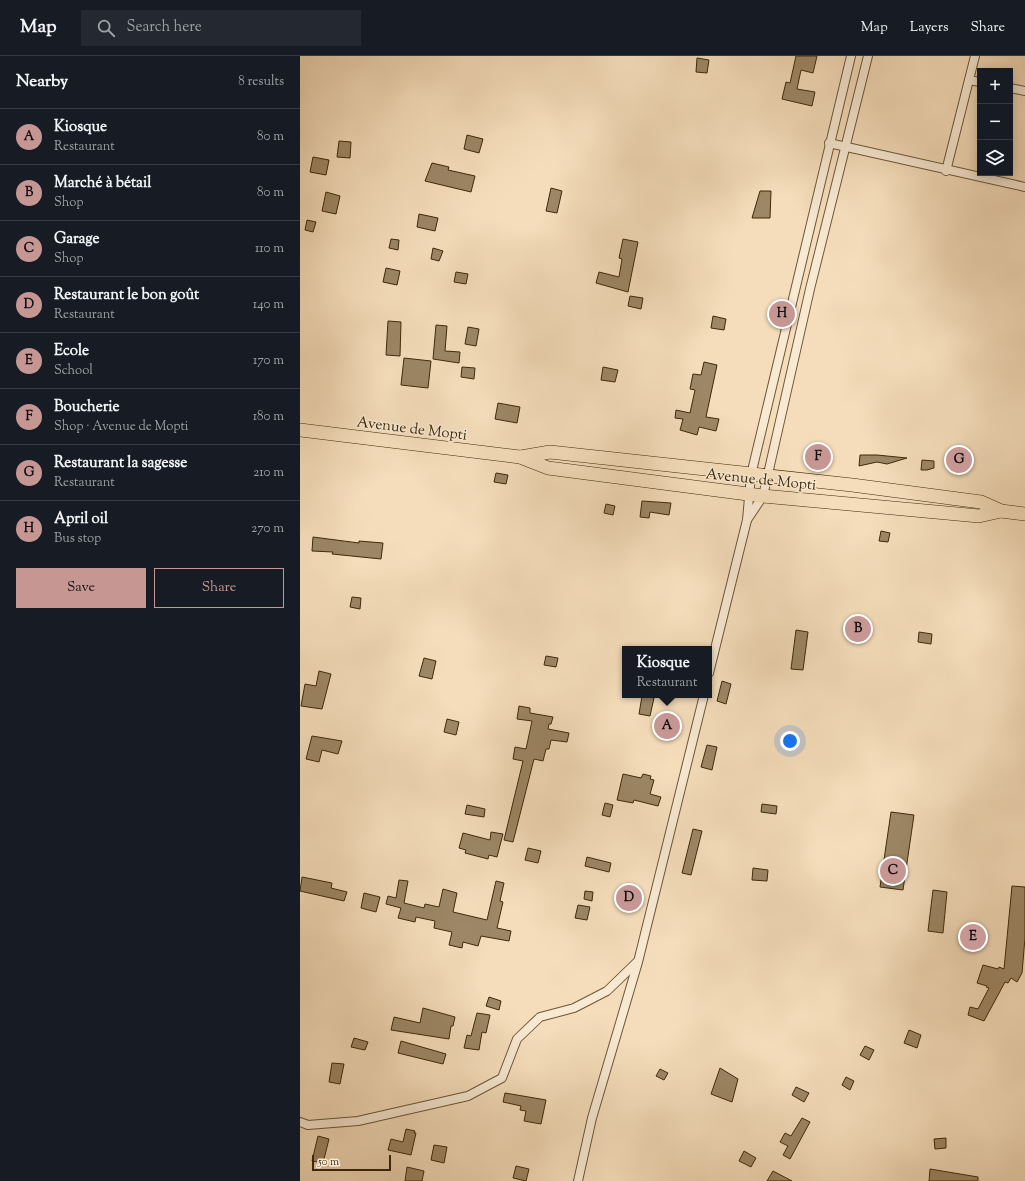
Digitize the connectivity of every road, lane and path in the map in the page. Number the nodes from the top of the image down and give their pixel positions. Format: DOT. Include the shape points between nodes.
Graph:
graph roads {
  1 [pos="851,56"];
  2 [pos="868,56"];
  3 [pos="975,56"];
  4 [pos="969,80"];
  5 [pos="977,81"];
  6 [pos="1013,88"];
  7 [pos="1025,90"];
  8 [pos="829,143"];
  9 [pos="846,146"];
  10 [pos="946,171"];
  11 [pos="1025,187"];
  12 [pos="300,430"];
  13 [pos="520,457"];
  14 [pos="751,475"];
  15 [pos="767,476"];
  16 [pos="748,495"];
  17 [pos="763,496"];
  18 [pos="1001,511"];
  19 [pos="1025,514"];
  20 [pos="747,520"];
  21 [pos="712,661"];
  22 [pos="703,698"];
  23 [pos="638,962"];
  24 [pos="300,1122"];
  25 [pos="578,1181"];
  1 -- 8 [label="street"];
  2 -- 9 [label="street"];
  3 -- 4 [label="street"];
  4 -- 5 [label="street"];
  4 -- 10 [label="street"];
  6 -- 7 [label="street"];
  8 -- 9 [label="street"];
  8 -- 14 [label="street"];
  9 -- 10 [label="street"];
  9 -- 15 [label="street"];
  10 -- 11 [label="street"];
  12 -- 13 [label="main road, Avenue de Mopti"];
  13 -- 14 [label="main road, Avenue de Mopti" via="550,452"];
  13 -- 16 [label="main road, Avenue de Mopti" via="548,468"];
  14 -- 15 [label="main road, Avenue de Mopti"];
  14 -- 16 [label="street"];
  15 -- 17 [label="street"];
  15 -- 18 [label="main road, Avenue de Mopti" via="980,502"];
  16 -- 17 [label="main road, Avenue de Mopti"];
  16 -- 20 [label="street"];
  17 -- 18 [label="main road, Avenue de Mopti" via="979,516"];
  17 -- 20 [label="street"];
  18 -- 19 [label="main road, Avenue de Mopti"];
  20 -- 21 [label="street"];
  22 -- 23 [label="street"];
  23 -- 24 [label="street" via="607,991 574,1008 540,1017 517,1039 502,1078 468,1096 358,1121 308,1125"];
  23 -- 25 [label="street" via="592,1118"];
}
